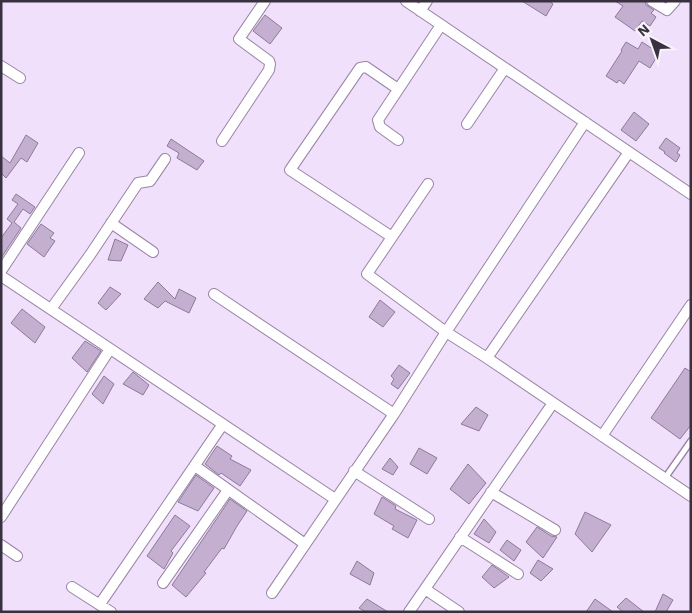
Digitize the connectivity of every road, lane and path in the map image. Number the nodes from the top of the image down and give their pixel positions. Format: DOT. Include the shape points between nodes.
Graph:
graph roads {
  1 [pos="265,1"];
  2 [pos="406,1"];
  3 [pos="426,1"];
  4 [pos="652,1"];
  5 [pos="675,1"];
  6 [pos="420,11"];
  7 [pos="441,25"];
  8 [pos="1,66"];
  9 [pos="505,68"];
  10 [pos="20,78"];
  11 [pos="398,89"];
  12 [pos="585,122"];
  13 [pos="467,124"];
  14 [pos="398,140"];
  15 [pos="222,141"];
  16 [pos="629,152"];
  17 [pos="79,153"];
  18 [pos="165,159"];
  19 [pos="428,184"];
  20 [pos="691,194"];
  21 [pos="111,223"];
  22 [pos="392,237"];
  23 [pos="153,252"];
  24 [pos="1,271"];
  25 [pos="1,276"];
  26 [pos="214,294"];
  27 [pos="691,305"];
  28 [pos="51,309"];
  29 [pos="446,332"];
  30 [pos="110,349"];
  31 [pos="487,358"];
  32 [pos="553,403"];
  33 [pos="394,414"];
  34 [pos="223,424"];
  35 [pos="602,436"];
  36 [pos="691,441"];
  37 [pos="195,466"];
  38 [pos="354,471"];
  39 [pos="665,478"];
  40 [pos="228,490"];
  41 [pos="491,492"];
  42 [pos="691,496"];
  43 [pos="335,499"];
  44 [pos="1,517"];
  45 [pos="429,519"];
  46 [pos="555,530"];
  47 [pos="460,537"];
  48 [pos="305,544"];
  49 [pos="1,545"];
  50 [pos="17,556"];
  51 [pos="518,574"];
  52 [pos="163,583"];
  53 [pos="72,587"];
  54 [pos="425,589"];
  55 [pos="272,593"];
  56 [pos="100,604"];
  57 [pos="111,612"];
  58 [pos="409,612"];
  59 [pos="459,612"];
  1 -- 15 [label="street" via="239,39 269,60 269,70"];
  2 -- 6 [label="street"];
  3 -- 6 [label="street"];
  4 -- 5 [label="street" via="667,10"];
  6 -- 7 [label="street"];
  7 -- 9 [label="street"];
  7 -- 11 [label="street"];
  8 -- 10 [label="street"];
  9 -- 12 [label="street"];
  9 -- 13 [label="street"];
  11 -- 14 [label="street" via="378,120 380,127"];
  11 -- 22 [label="street" via="366,67 360,68 290,170"];
  12 -- 16 [label="street"];
  12 -- 29 [label="street"];
  16 -- 20 [label="street"];
  16 -- 31 [label="street"];
  17 -- 24 [label="street"];
  18 -- 21 [label="street" via="150,181 138,183"];
  19 -- 22 [label="street"];
  21 -- 23 [label="street"];
  21 -- 28 [label="street"];
  22 -- 29 [label="street" via="367,274"];
  25 -- 28 [label="street"];
  26 -- 33 [label="street"];
  27 -- 35 [label="street"];
  28 -- 30 [label="street"];
  29 -- 31 [label="street"];
  29 -- 33 [label="street"];
  30 -- 34 [label="street"];
  30 -- 44 [label="street"];
  31 -- 32 [label="street"];
  32 -- 35 [label="street"];
  32 -- 41 [label="street"];
  33 -- 38 [label="street"];
  34 -- 37 [label="street"];
  34 -- 43 [label="street"];
  35 -- 39 [label="street"];
  36 -- 39 [label="lane"];
  37 -- 40 [label="street"];
  37 -- 56 [label="street"];
  38 -- 43 [label="street"];
  38 -- 45 [label="street"];
  39 -- 42 [label="street"];
  40 -- 48 [label="street"];
  40 -- 52 [label="street"];
  41 -- 46 [label="street"];
  41 -- 47 [label="street"];
  43 -- 48 [label="street"];
  47 -- 51 [label="street"];
  47 -- 54 [label="street"];
  48 -- 55 [label="street"];
  49 -- 50 [label="street"];
  53 -- 56 [label="street"];
  54 -- 58 [label="street"];
  54 -- 59 [label="street"];
  56 -- 57 [label="street"];
}
